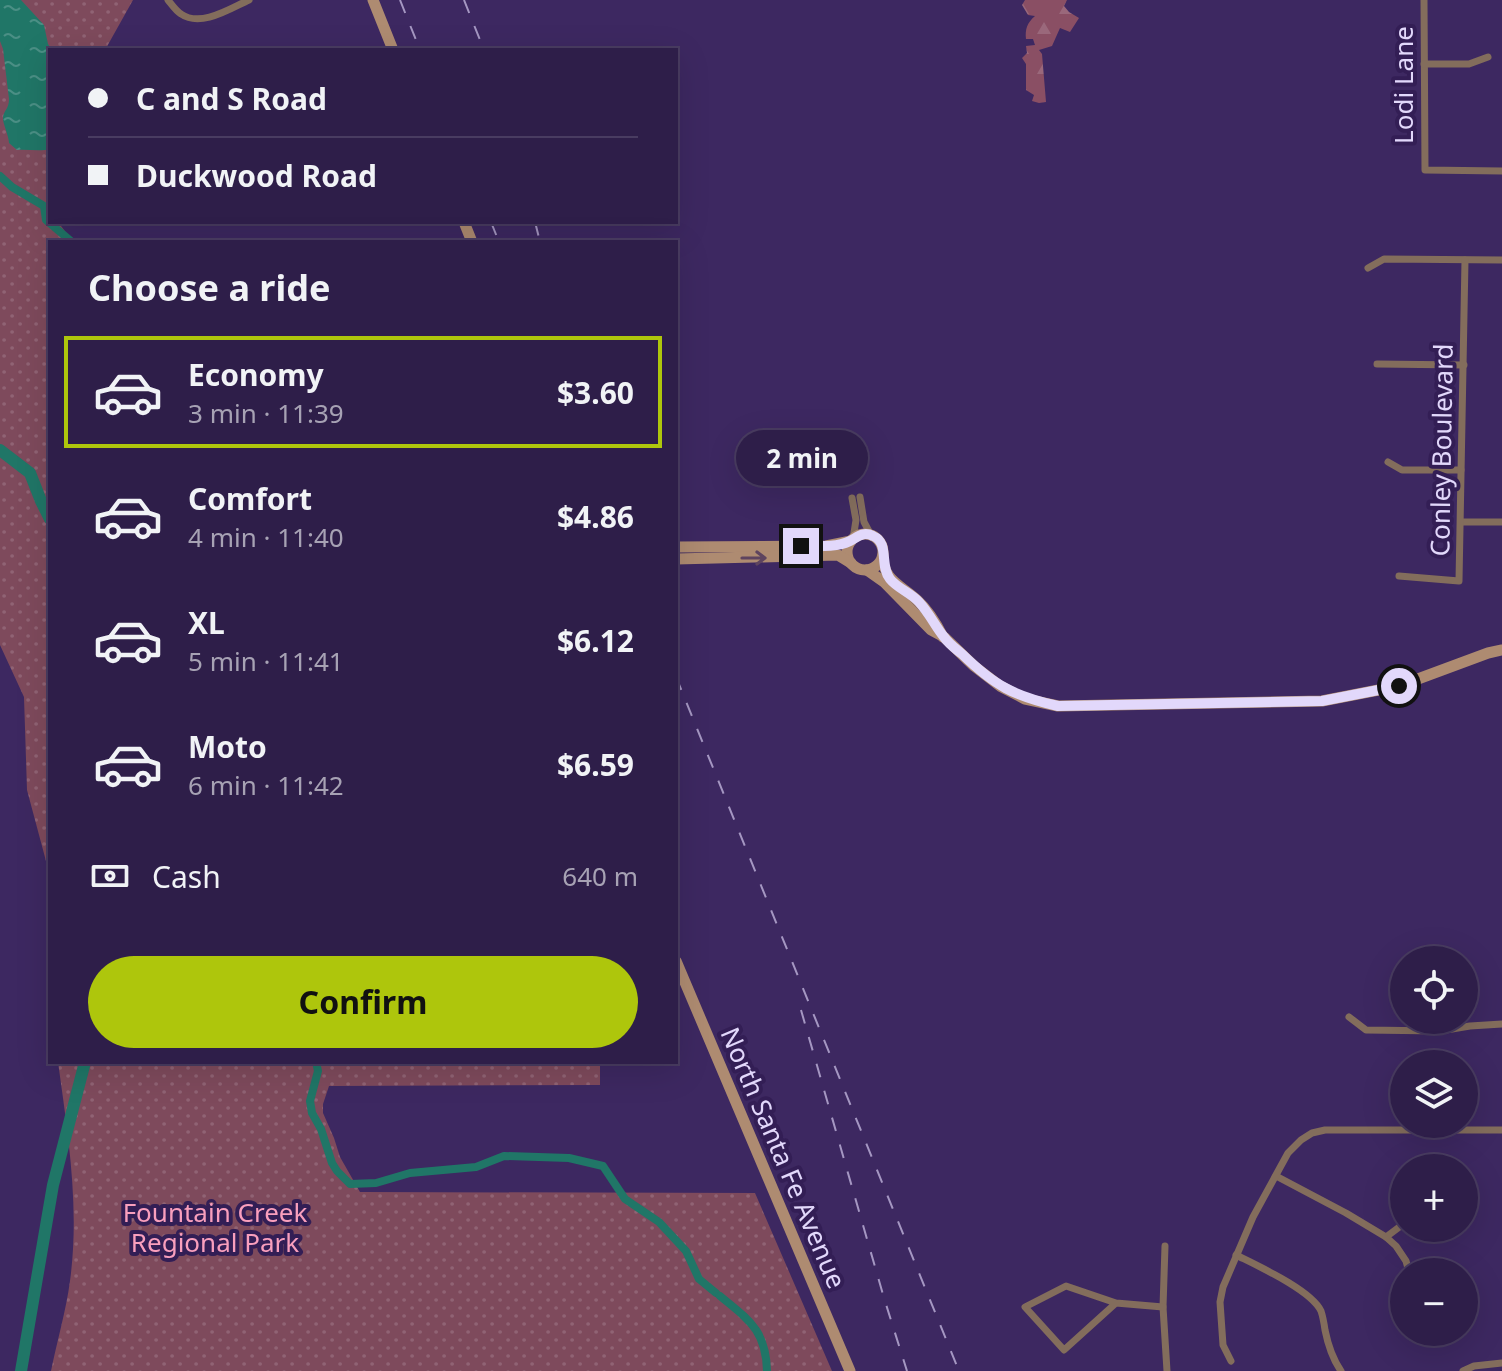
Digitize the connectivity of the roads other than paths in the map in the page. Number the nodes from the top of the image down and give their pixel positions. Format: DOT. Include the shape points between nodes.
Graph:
graph roads {
  1 [pos="168,0"];
  2 [pos="249,0"];
  3 [pos="373,0"];
  4 [pos="1424,0"];
  5 [pos="392,48"];
  6 [pos="1488,57"];
  7 [pos="1424,64"];
  8 [pos="1502,171"];
  9 [pos="1465,260"];
  10 [pos="1502,260"];
  11 [pos="1368,268"];
  12 [pos="1377,364"];
  13 [pos="1464,365"];
  14 [pos="1388,462"];
  15 [pos="1461,470"];
  16 [pos="1462,522"];
  17 [pos="1502,522"];
  18 [pos="871,535"];
  19 [pos="852,540"];
  20 [pos="678,547"];
  21 [pos="883,555"];
  22 [pos="678,559"];
  23 [pos="851,563"];
  24 [pos="867,570"];
  25 [pos="1399,576"];
  26 [pos="944,637"];
  27 [pos="1502,650"];
  28 [pos="678,966"];
  29 [pos="1349,1017"];
  30 [pos="1502,1024"];
  31 [pos="1502,1130"];
  32 [pos="1276,1176"];
  33 [pos="1390,1234"];
  34 [pos="1386,1237"];
  35 [pos="1165,1246"];
  36 [pos="1236,1255"];
  37 [pos="1404,1258"];
  38 [pos="1116,1303"];
  39 [pos="1163,1307"];
  40 [pos="1231,1361"];
  41 [pos="1502,1363"];
  42 [pos="850,1371"];
  43 [pos="1167,1371"];
  44 [pos="1341,1371"];
  45 [pos="1463,1371"];
  1 -- 2 [label="street" via="191,19"];
  3 -- 5 [label="main road"];
  4 -- 7 [label="street, Lodi Lane"];
  6 -- 7 [label="street" via="1469,64"];
  7 -- 8 [label="street, Lodi Lane" via="1425,170"];
  9 -- 10 [label="street"];
  9 -- 11 [label="street" via="1384,259"];
  9 -- 13 [label="street, Conley Boulevard"];
  12 -- 13 [label="street"];
  13 -- 15 [label="street, Conley Boulevard"];
  14 -- 15 [label="street" via="1402,470"];
  15 -- 16 [label="street, Conley Boulevard"];
  16 -- 17 [label="street"];
  16 -- 25 [label="street, Conley Boulevard" via="1459,581"];
  18 -- 19 [label="main road"];
  18 -- 19 [label="street" via="856,497"];
  18 -- 21 [label="main road" via="882,544"];
  19 -- 20 [label="main road" via="826,546"];
  19 -- 23 [label="main road"];
  21 -- 24 [label="main road"];
  21 -- 26 [label="main road" via="889,578 919,602"];
  22 -- 23 [label="main road, one-way" via="838,555"];
  23 -- 24 [label="main road"];
  24 -- 26 [label="main road"];
  26 -- 27 [label="main road" via="1000,686 1025,699 1058,706 1322,701 1399,686"];
  28 -- 42 [label="main road, North Santa Fe Avenue"];
  29 -- 30 [label="street" via="1366,1030 1440,1031"];
  31 -- 32 [label="street" via="1325,1130 1294,1145"];
  32 -- 34 [label="street"];
  32 -- 36 [label="street"];
  33 -- 34 [label="street"];
  34 -- 37 [label="street"];
  35 -- 39 [label="street"];
  36 -- 40 [label="street" via="1220,1302 1223,1345"];
  36 -- 44 [label="street" via="1316,1303"];
  38 -- 38 [label="street" via="1064,1350 1025,1307 1066,1286"];
  38 -- 39 [label="street"];
  39 -- 43 [label="street"];
  41 -- 45 [label="street"];
}
